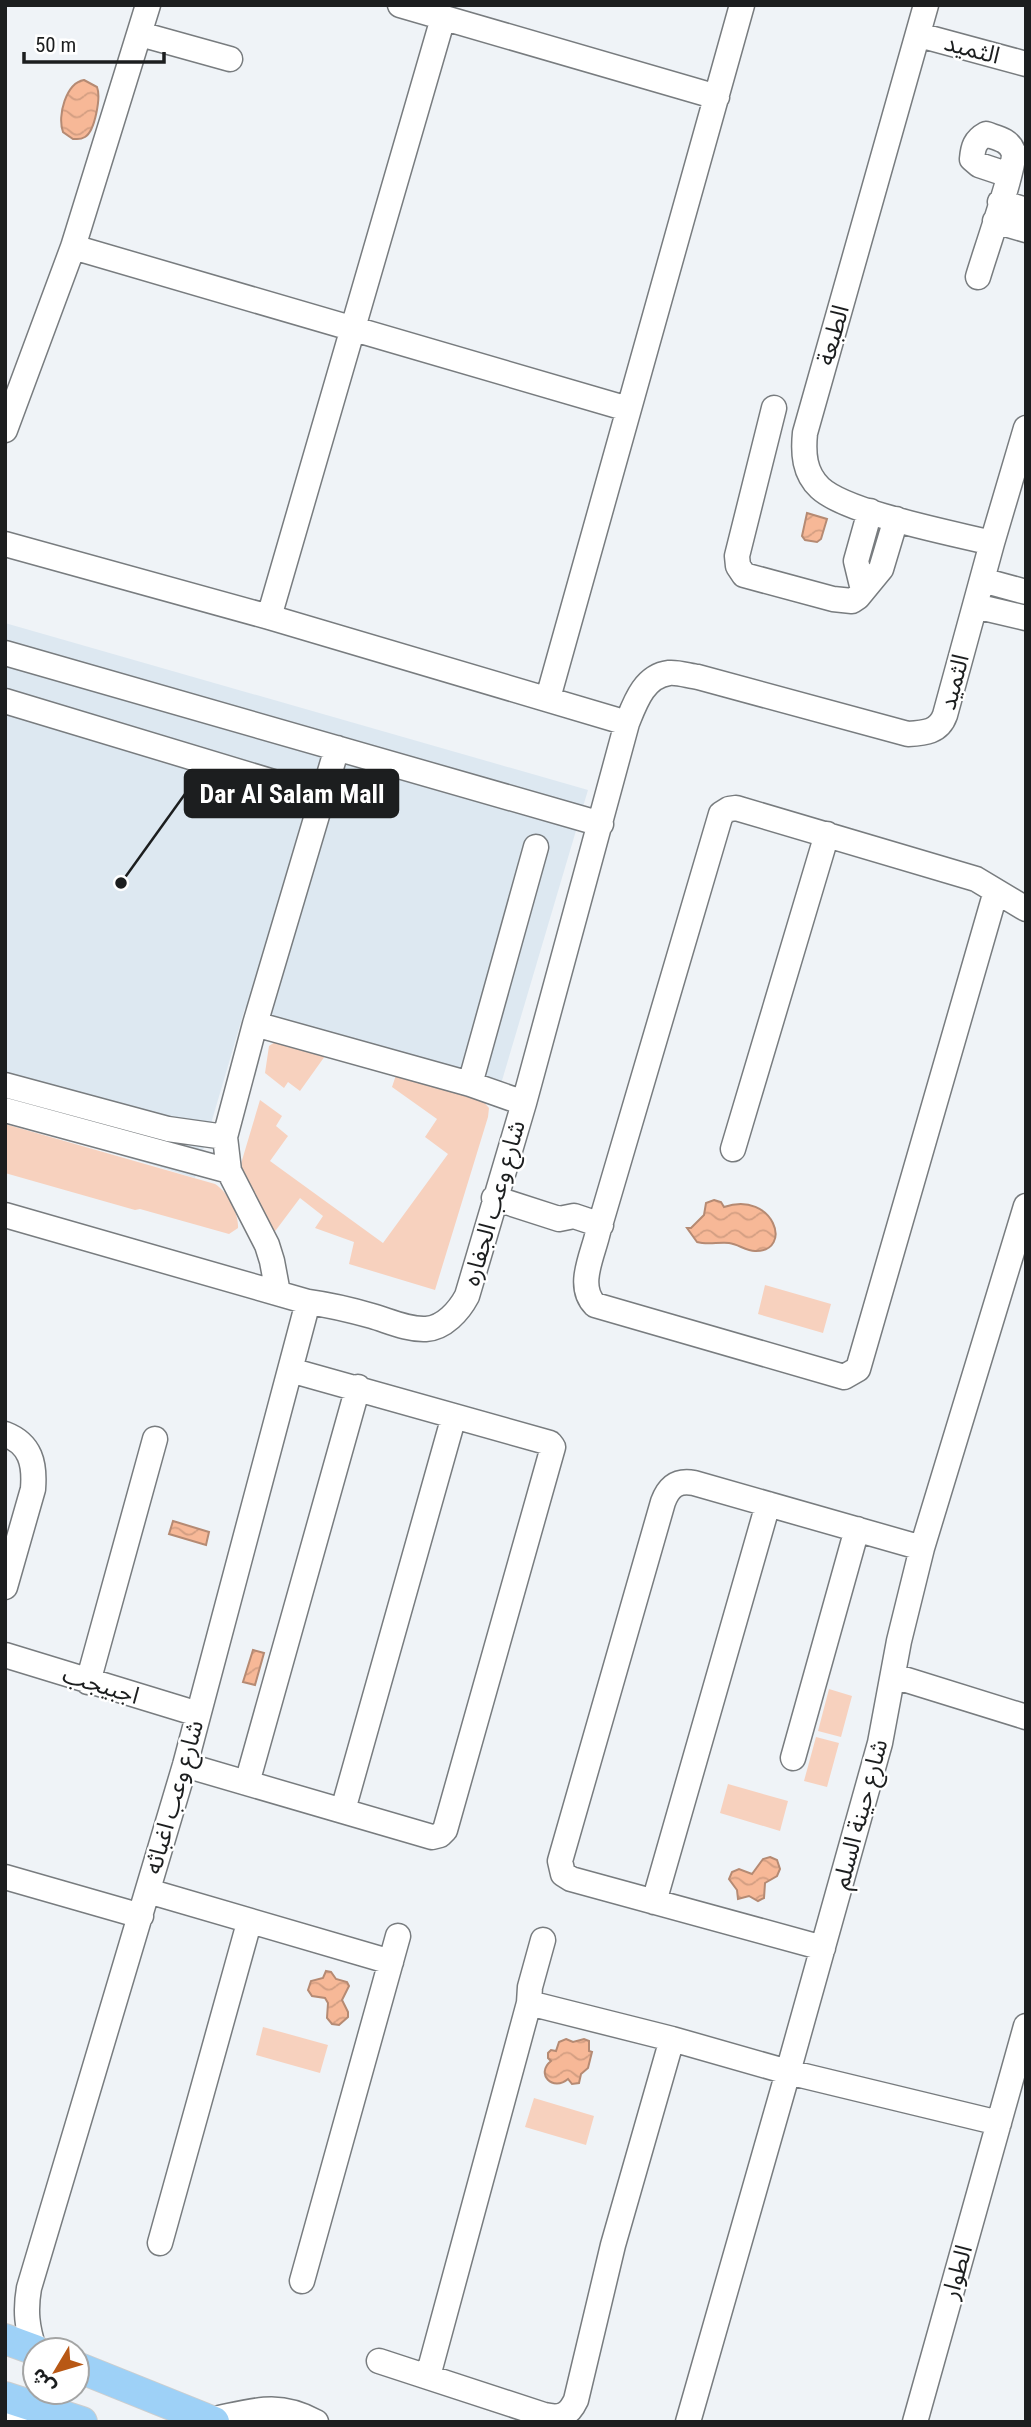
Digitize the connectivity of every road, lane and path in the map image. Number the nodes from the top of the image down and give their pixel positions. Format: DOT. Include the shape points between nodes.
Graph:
graph roads {
  1 [pos="148,5"];
  2 [pos="400,5"];
  3 [pos="742,5"];
  4 [pos="926,5"];
  5 [pos="443,18"];
  6 [pos="140,34"];
  7 [pos="919,35"];
  8 [pos="230,59"];
  9 [pos="1026,64"];
  10 [pos="717,97"];
  11 [pos="1009,174"];
  12 [pos="1026,209"];
  13 [pos="997,211"];
  14 [pos="1026,230"];
  15 [pos="73,247"];
  16 [pos="978,277"];
  17 [pos="354,327"];
  18 [pos="774,408"];
  19 [pos="628,409"];
  20 [pos="1026,428"];
  21 [pos="5,430"];
  22 [pos="870,511"];
  23 [pos="896,519"];
  24 [pos="992,543"];
  25 [pos="5,544"];
  26 [pos="982,580"];
  27 [pos="863,590"];
  28 [pos="1026,592"];
  29 [pos="975,606"];
  30 [pos="269,617"];
  31 [pos="1026,618"];
  32 [pos="5,653"];
  33 [pos="650,681"];
  34 [pos="548,698"];
  35 [pos="5,701"];
  36 [pos="627,723"];
  37 [pos="337,748"];
  38 [pos="323,797"];
  39 [pos="601,824"];
  40 [pos="827,834"];
  41 [pos="536,847"];
  42 [pos="996,891"];
  43 [pos="1026,909"];
  44 [pos="255,1024"];
  45 [pos="470,1084"];
  46 [pos="5,1085"];
  47 [pos="524,1103"];
  48 [pos="5,1110"];
  49 [pos="225,1137"];
  50 [pos="733,1149"];
  51 [pos="229,1171"];
  52 [pos="497,1191"];
  53 [pos="1026,1206"];
  54 [pos="5,1215"];
  55 [pos="601,1225"];
  56 [pos="278,1293"];
  57 [pos="308,1302"];
  58 [pos="290,1370"];
  59 [pos="358,1387"];
  60 [pos="454,1416"];
  61 [pos="5,1434"];
  62 [pos="155,1439"];
  63 [pos="768,1504"];
  64 [pos="857,1529"];
  65 [pos="922,1548"];
  66 [pos="5,1587"];
  67 [pos="5,1655"];
  68 [pos="894,1676"];
  69 [pos="88,1682"];
  70 [pos="198,1714"];
  71 [pos="1026,1717"];
  72 [pos="793,1758"];
  73 [pos="185,1765"];
  74 [pos="247,1783"];
  75 [pos="343,1810"];
  76 [pos="5,1877"];
  77 [pos="148,1891"];
  78 [pos="654,1902"];
  79 [pos="141,1916"];
  80 [pos="249,1923"];
  81 [pos="398,1936"];
  82 [pos="543,1940"];
  83 [pos="823,1948"];
  84 [pos="391,1962"];
  85 [pos="529,2003"];
  86 [pos="1026,2026"];
  87 [pos="672,2039"];
  88 [pos="788,2072"];
  89 [pos="999,2123"];
  90 [pos="160,2243"];
  91 [pos="302,2281"];
  92 [pos="29,2288"];
  93 [pos="5,2315"];
  94 [pos="30,2336"];
  95 [pos="379,2361"];
  96 [pos="91,2373"];
  97 [pos="428,2376"];
  98 [pos="5,2397"];
  99 [pos="5,2418"];
  100 [pos="212,2421"];
  101 [pos="16,2422"];
  102 [pos="82,2422"];
  103 [pos="316,2422"];
  104 [pos="688,2422"];
  105 [pos="915,2422"];
  1 -- 6 [label="street"];
  2 -- 5 [label="street"];
  3 -- 10 [label="street"];
  4 -- 7 [label="street, الطبعة"];
  5 -- 10 [label="street"];
  5 -- 17 [label="street"];
  6 -- 8 [label="street"];
  6 -- 15 [label="street"];
  7 -- 9 [label="street, الثميد"];
  7 -- 22 [label="street, الطبعة" via="804,443 808,471 819,487"];
  10 -- 19 [label="street"];
  11 -- 13 [label="street"];
  12 -- 13 [label="street"];
  13 -- 14 [label="street"];
  13 -- 16 [label="street"];
  15 -- 17 [label="street"];
  15 -- 21 [label="street"];
  17 -- 19 [label="street"];
  17 -- 30 [label="street"];
  18 -- 27 [label="street" via="737,556 740,571 751,578 845,602"];
  19 -- 34 [label="street"];
  20 -- 24 [label="street, الثميد"];
  22 -- 23 [label="street, الطبعة"];
  22 -- 27 [label="street" via="856,561"];
  23 -- 24 [label="street, الطبعة"];
  23 -- 27 [label="street" via="881,569"];
  24 -- 26 [label="street, الثميد"];
  25 -- 30 [label="street"];
  26 -- 28 [label="street"];
  26 -- 29 [label="street, الثميد"];
  29 -- 31 [label="street"];
  29 -- 33 [label="street, الثميد" via="942,723 923,733 908,734 698,677 669,673"];
  30 -- 34 [label="street"];
  32 -- 37 [label="street"];
  33 -- 36 [label="street, شارع وعب الجفاره"];
  34 -- 36 [label="street"];
  35 -- 38 [label="street"];
  36 -- 39 [label="street, شارع وعب الجفاره"];
  37 -- 38 [label="street"];
  37 -- 39 [label="street"];
  38 -- 44 [label="street"];
  39 -- 47 [label="street, شارع وعب الجفاره"];
  40 -- 42 [label="street" via="976,878"];
  40 -- 50 [label="street"];
  40 -- 55 [label="street" via="736,808 717,820"];
  41 -- 45 [label="street"];
  42 -- 43 [label="street"];
  42 -- 55 [label="street" via="862,1364 854,1373 844,1377 595,1305 585,1285"];
  44 -- 45 [label="street"];
  44 -- 49 [label="street"];
  45 -- 47 [label="street"];
  46 -- 49 [label="street" via="168,1129"];
  47 -- 52 [label="street, شارع وعب الجفاره"];
  48 -- 51 [label="street"];
  49 -- 51 [label="street"];
  51 -- 56 [label="street" via="267,1245"];
  52 -- 55 [label="street" via="559,1219 573,1216"];
  52 -- 57 [label="street, شارع وعب الجفاره" via="467,1296 439,1325 426,1329 407,1326"];
  53 -- 65 [label="street, شارع حينة السلم"];
  54 -- 56 [label="street, شارع وعب الجفاره"];
  56 -- 57 [label="street, شارع وعب الجفاره"];
  57 -- 58 [label="street, شارع وعب اغباثه"];
  58 -- 59 [label="street"];
  58 -- 70 [label="street, شارع وعب اغباثه"];
  59 -- 60 [label="street"];
  59 -- 74 [label="street"];
  60 -- 75 [label="street"];
  60 -- 75 [label="street" via="553,1447 445,1830 432,1837"];
  61 -- 66 [label="street" via="29,1451 34,1473"];
  62 -- 69 [label="street"];
  63 -- 64 [label="street"];
  63 -- 78 [label="street"];
  63 -- 78 [label="street" via="684,1481 667,1492 659,1515 559,1866 566,1877"];
  64 -- 65 [label="street"];
  64 -- 72 [label="street"];
  65 -- 68 [label="street, شارع حينة السلم"];
  67 -- 69 [label="street, اجبيجب"];
  68 -- 71 [label="street"];
  68 -- 83 [label="street, شارع حينة السلم"];
  69 -- 70 [label="street, اجبيجب"];
  70 -- 73 [label="street, شارع وعب اغباثه"];
  73 -- 74 [label="street"];
  73 -- 77 [label="street, شارع وعب اغباثه"];
  74 -- 75 [label="street"];
  76 -- 79 [label="street"];
  77 -- 79 [label="street, شارع وعب اغباثه"];
  77 -- 80 [label="street"];
  78 -- 83 [label="street"];
  79 -- 92 [label="street, شارع وعب اغباثه"];
  80 -- 84 [label="street"];
  80 -- 90 [label="street"];
  81 -- 84 [label="street"];
  82 -- 85 [label="street"];
  83 -- 88 [label="street, شارع حينة السلم"];
  84 -- 91 [label="street"];
  85 -- 87 [label="street"];
  85 -- 97 [label="street"];
  86 -- 89 [label="street, الطوار"];
  87 -- 88 [label="street"];
  87 -- 97 [label="street" via="571,2410 555,2418"];
  88 -- 89 [label="street"];
  88 -- 104 [label="street, شارع حينة السلم"];
  89 -- 105 [label="street, الطوار"];
  92 -- 93 [label="street, شارع وعب اغباثه"];
  92 -- 94 [label="street, شارع وعب اغباثه" via="26,2318"];
  95 -- 97 [label="street"];
  96 -- 100 [label="main road"];
  98 -- 102 [label="main road"];
  99 -- 101 [label="street"];
  100 -- 103 [label="street" via="279,2408"];
}
